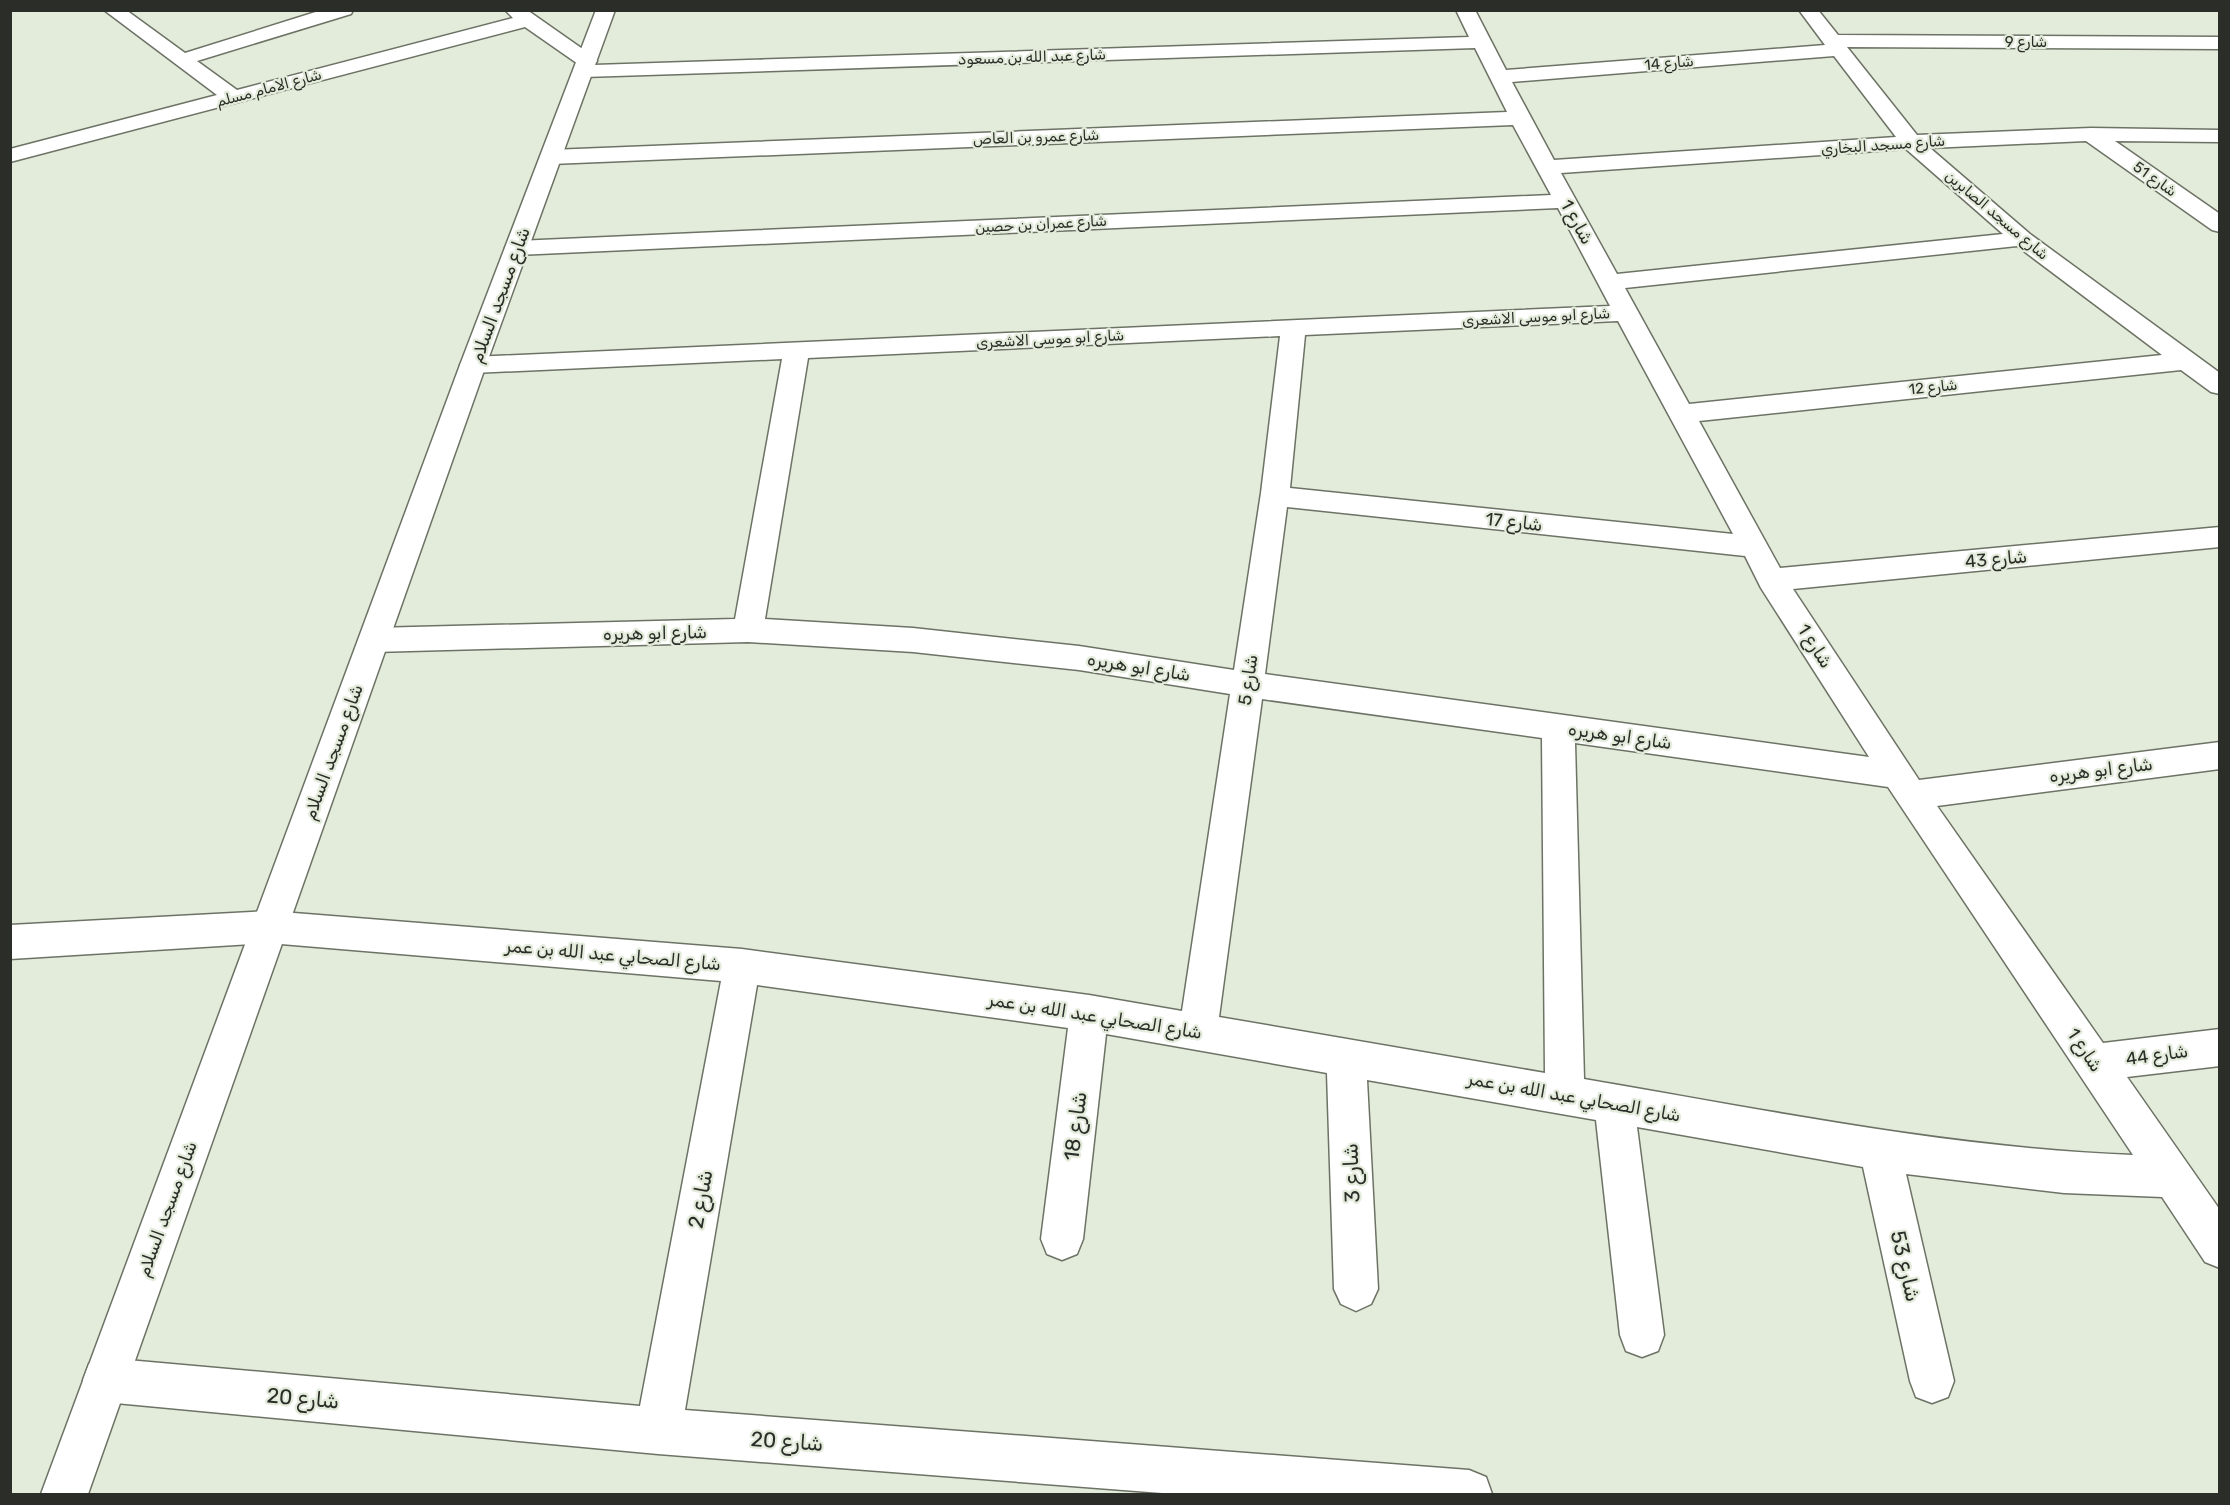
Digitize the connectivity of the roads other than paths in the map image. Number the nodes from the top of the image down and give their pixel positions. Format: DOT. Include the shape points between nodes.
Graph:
graph roads {
  1 [pos="147,10"];
  2 [pos="344,10"];
  3 [pos="606,10"];
  4 [pos="1465,10"];
  5 [pos="1808,10"];
  6 [pos="119,15"];
  7 [pos="521,15"];
  8 [pos="1481,42"];
  9 [pos="2220,43"];
  10 [pos="1835,45"];
  11 [pos="181,60"];
  12 [pos="585,66"];
  13 [pos="1499,77"];
  14 [pos="233,97"];
  15 [pos="1520,118"];
  16 [pos="2091,134"];
  17 [pos="2220,136"];
  18 [pos="1911,142"];
  19 [pos="10,156"];
  20 [pos="551,157"];
  21 [pos="1547,167"];
  22 [pos="1566,201"];
  23 [pos="2220,225"];
  24 [pos="2022,239"];
  25 [pos="517,248"];
  26 [pos="1610,282"];
  27 [pos="1627,313"];
  28 [pos="1293,328"];
  29 [pos="796,351"];
  30 [pos="2185,361"];
  31 [pos="473,365"];
  32 [pos="2220,386"];
  33 [pos="1682,414"];
  34 [pos="1274,496"];
  35 [pos="2220,537"];
  36 [pos="1754,547"];
  37 [pos="1772,580"];
  38 [pos="748,630"];
  39 [pos="374,640"];
  40 [pos="1247,684"];
  41 [pos="1558,728"];
  42 [pos="2220,755"];
  43 [pos="1904,785"];
  44 [pos="269,927"];
  45 [pos="10,942"];
  46 [pos="742,966"];
  47 [pos="1089,1013"];
  48 [pos="1198,1031"];
  49 [pos="2220,1047"];
  50 [pos="1346,1057"];
  51 [pos="2094,1063"];
  52 [pos="1565,1096"];
  53 [pos="1614,1103"];
  54 [pos="1880,1150"];
  55 [pos="2171,1177"];
  56 [pos="1062,1239"];
  57 [pos="2220,1247"];
  58 [pos="1356,1289"];
  59 [pos="1642,1335"];
  60 [pos="105,1380"];
  61 [pos="1932,1382"];
  62 [pos="658,1431"];
  63 [pos="64,1494"];
  64 [pos="1469,1494"];
  1 -- 6 [label="street"];
  2 -- 11 [label="street"];
  3 -- 12 [label="street, شارع مسجد السلام"];
  4 -- 8 [label="street, شارع 1"];
  5 -- 10 [label="street, شارع مسجد الصابرين"];
  6 -- 11 [label="street"];
  7 -- 12 [label="street"];
  7 -- 14 [label="street, شارع الامام مسلم"];
  8 -- 12 [label="street, شارع عبد الله بن مسعود"];
  8 -- 13 [label="street, شارع 1"];
  9 -- 10 [label="street, شارع 9"];
  10 -- 13 [label="street, شارع 14"];
  10 -- 18 [label="street, شارع مسجد الصابرين"];
  11 -- 14 [label="street"];
  12 -- 20 [label="street, شارع مسجد السلام"];
  13 -- 15 [label="street, شارع 1"];
  14 -- 19 [label="street, شارع الامام مسلم"];
  15 -- 20 [label="street, شارع عمرو بن العاص"];
  15 -- 21 [label="street, شارع 1"];
  16 -- 17 [label="street, شارع مسجد البخاري"];
  16 -- 18 [label="street, شارع مسجد البخاري"];
  16 -- 23 [label="street, شارع 51"];
  18 -- 21 [label="street, شارع مسجد البخاري"];
  18 -- 24 [label="street, شارع مسجد الصابرين"];
  20 -- 25 [label="street, شارع مسجد السلام"];
  21 -- 22 [label="street, شارع 1"];
  22 -- 25 [label="street, شارع عمران بن حصين"];
  22 -- 26 [label="street, شارع 1"];
  24 -- 26 [label="street, شارع ابو موسى الاشعرى"];
  24 -- 30 [label="street, شارع مسجد الصابرين"];
  25 -- 31 [label="street, شارع مسجد السلام"];
  26 -- 27 [label="street, شارع 1"];
  27 -- 28 [label="street, شارع ابو موسى الاشعرى"];
  27 -- 33 [label="street, شارع 1"];
  28 -- 29 [label="street, شارع ابو موسى الاشعرى"];
  28 -- 34 [label="street, شارع 5"];
  29 -- 31 [label="street, شارع ابو موسى الاشعرى"];
  29 -- 38 [label="street"];
  30 -- 32 [label="street, شارع مسجد الصابرين"];
  30 -- 33 [label="street, شارع 12"];
  31 -- 39 [label="street, شارع مسجد السلام"];
  33 -- 36 [label="street, شارع 1"];
  34 -- 36 [label="street, شارع 17"];
  34 -- 40 [label="street, شارع 5"];
  35 -- 37 [label="street, شارع 43"];
  36 -- 37 [label="street, شارع 1"];
  37 -- 43 [label="street, شارع 1"];
  38 -- 39 [label="street, شارع ابو هريره"];
  38 -- 40 [label="street, شارع ابو هريره" via="925,641 1079,658"];
  39 -- 44 [label="street, شارع مسجد السلام"];
  40 -- 41 [label="street, شارع ابو هريره"];
  40 -- 48 [label="street, شارع 5"];
  41 -- 43 [label="street, شارع ابو هريره"];
  41 -- 52 [label="street"];
  42 -- 43 [label="street, شارع ابو هريره"];
  43 -- 51 [label="street, شارع 1"];
  44 -- 45 [label="street, شارع الصحابي عبد الله بن عمر"];
  44 -- 46 [label="street, شارع الصحابي عبد الله بن عمر"];
  44 -- 60 [label="street, شارع مسجد السلام"];
  46 -- 47 [label="street, شارع الصحابي عبد الله بن عمر"];
  46 -- 62 [label="street, شارع 2"];
  47 -- 48 [label="street, شارع الصحابي عبد الله بن عمر"];
  47 -- 56 [label="street, شارع 18"];
  48 -- 50 [label="street, شارع الصحابي عبد الله بن عمر"];
  49 -- 51 [label="street, شارع 44"];
  50 -- 52 [label="street, شارع الصحابي عبد الله بن عمر"];
  50 -- 58 [label="street, شارع 3"];
  51 -- 55 [label="street, شارع 1"];
  52 -- 53 [label="street, شارع الصحابي عبد الله بن عمر"];
  53 -- 54 [label="street, شارع الصحابي عبد الله بن عمر"];
  53 -- 59 [label="street"];
  54 -- 55 [label="street, شارع الصحابي عبد الله بن عمر" via="2064,1173"];
  54 -- 61 [label="street, شارع 53"];
  55 -- 57 [label="street, شارع 1"];
  60 -- 62 [label="street, شارع 20"];
  60 -- 63 [label="street, شارع مسجد السلام"];
  62 -- 64 [label="street, شارع 20"];
}
